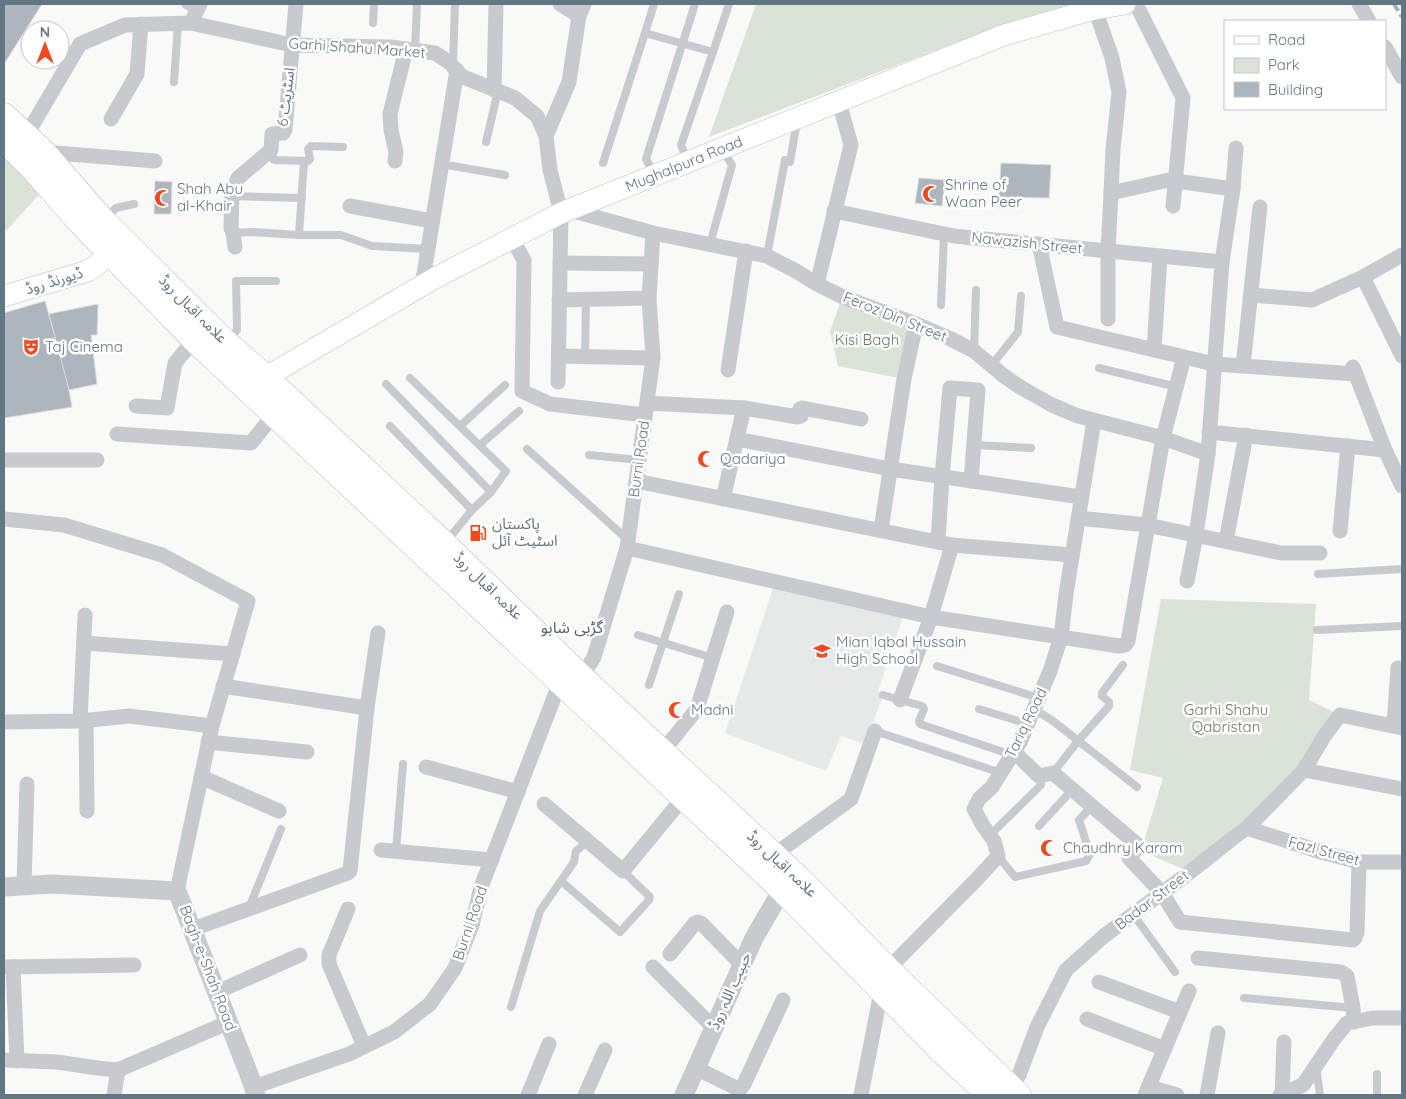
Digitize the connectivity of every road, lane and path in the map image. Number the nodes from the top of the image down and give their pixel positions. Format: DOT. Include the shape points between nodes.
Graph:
graph roads {
  1 [pos="296,4"];
  2 [pos="374,4"];
  3 [pos="417,4"];
  4 [pos="455,4"];
  5 [pos="496,4"];
  6 [pos="560,4"];
  7 [pos="654,4"];
  8 [pos="695,4"];
  9 [pos="729,4"];
  10 [pos="1125,4"];
  11 [pos="1136,4"];
  12 [pos="1359,4"];
  13 [pos="1095,9"];
  14 [pos="582,10"];
  15 [pos="190,13"];
  16 [pos="1369,20"];
  17 [pos="373,23"];
  18 [pos="141,24"];
  19 [pos="645,33"];
  20 [pos="682,44"];
  21 [pos="292,45"];
  22 [pos="1386,49"];
  23 [pos="411,50"];
  24 [pos="713,52"];
  25 [pos="455,68"];
  26 [pos="1402,77"];
  27 [pos="174,82"];
  28 [pos="496,90"];
  29 [pos="839,102"];
  30 [pos="4,115"];
  31 [pos="798,119"];
  32 [pos="111,120"];
  33 [pos="546,136"];
  34 [pos="15,139"];
  35 [pos="486,142"];
  36 [pos="343,147"];
  37 [pos="1236,148"];
  38 [pos="722,149"];
  39 [pos="270,150"];
  40 [pos="44,152"];
  41 [pos="155,161"];
  42 [pos="304,161"];
  43 [pos="395,161"];
  44 [pos="688,162"];
  45 [pos="603,163"];
  46 [pos="441,164"];
  47 [pos="505,175"];
  48 [pos="654,176"];
  49 [pos="1176,181"];
  50 [pos="1232,189"];
  51 [pos="1111,194"];
  52 [pos="232,196"];
  53 [pos="302,198"];
  54 [pos="134,204"];
  55 [pos="350,206"];
  56 [pos="1173,206"];
  57 [pos="1260,207"];
  58 [pos="834,211"];
  59 [pos="565,212"];
  60 [pos="103,220"];
  61 [pos="432,221"];
  62 [pos="654,233"];
  63 [pos="944,234"];
  64 [pos="299,235"];
  65 [pos="512,239"];
  66 [pos="234,240"];
  67 [pos="710,244"];
  68 [pos="1038,244"];
  69 [pos="117,247"];
  70 [pos="428,249"];
  71 [pos="746,251"];
  72 [pos="1108,251"];
  73 [pos="1402,255"];
  74 [pos="767,256"];
  75 [pos="1160,256"];
  76 [pos="1222,262"];
  77 [pos="560,263"];
  78 [pos="651,264"];
  79 [pos="1363,276"];
  80 [pos="276,282"];
  81 [pos="817,284"];
  82 [pos="422,286"];
  83 [pos="976,290"];
  84 [pos="1250,295"];
  85 [pos="4,296"];
  86 [pos="1021,296"];
  87 [pos="648,298"];
  88 [pos="586,299"];
  89 [pos="559,300"];
  90 [pos="941,305"];
  91 [pos="1108,319"];
  92 [pos="916,324"];
  93 [pos="194,340"];
  94 [pos="226,342"];
  95 [pos="1154,350"];
  96 [pos="974,351"];
  97 [pos="558,356"];
  98 [pos="585,356"];
  99 [pos="1402,356"];
  100 [pos="1184,357"];
  101 [pos="653,358"];
  102 [pos="1214,364"];
  103 [pos="991,366"];
  104 [pos="1243,366"];
  105 [pos="1099,368"];
  106 [pos="728,370"];
  107 [pos="266,377"];
  108 [pos="410,378"];
  109 [pos="558,382"];
  110 [pos="386,384"];
  111 [pos="505,385"];
  112 [pos="1177,387"];
  113 [pos="136,406"];
  114 [pos="744,408"];
  115 [pos="646,409"];
  116 [pos="519,411"];
  117 [pos="274,414"];
  118 [pos="861,419"];
  119 [pos="1094,421"];
  120 [pos="390,426"];
  121 [pos="460,426"];
  122 [pos="1209,432"];
  123 [pos="117,434"];
  124 [pos="1246,436"];
  125 [pos="1163,438"];
  126 [pos="737,439"];
  127 [pos="480,445"];
  128 [pos="974,445"];
  129 [pos="1348,446"];
  130 [pos="1032,448"];
  131 [pos="527,450"];
  132 [pos="1385,450"];
  133 [pos="1208,454"];
  134 [pos="589,455"];
  135 [pos="4,460"];
  136 [pos="97,460"];
  137 [pos="639,460"];
  138 [pos="890,469"];
  139 [pos="942,477"];
  140 [pos="636,481"];
  141 [pos="971,481"];
  142 [pos="1402,486"];
  143 [pos="491,492"];
  144 [pos="1081,497"];
  145 [pos="723,499"];
  146 [pos="472,510"];
  147 [pos="1078,518"];
  148 [pos="4,519"];
  149 [pos="1147,525"];
  150 [pos="881,530"];
  151 [pos="1340,531"];
  152 [pos="1196,535"];
  153 [pos="1226,541"];
  154 [pos="945,543"];
  155 [pos="627,544"];
  156 [pos="1320,552"];
  157 [pos="1072,555"];
  158 [pos="449,558"];
  159 [pos="1402,569"];
  160 [pos="1318,574"];
  161 [pos="1187,581"];
  162 [pos="679,594"];
  163 [pos="727,612"];
  164 [pos="85,615"];
  165 [pos="930,617"];
  166 [pos="1402,626"];
  167 [pos="1316,630"];
  168 [pos="378,633"];
  169 [pos="638,634"];
  170 [pos="1061,637"];
  171 [pos="663,642"];
  172 [pos="84,643"];
  173 [pos="233,654"];
  174 [pos="713,658"];
  175 [pos="1123,665"];
  176 [pos="937,666"];
  177 [pos="1398,668"];
  178 [pos="571,680"];
  179 [pos="648,685"];
  180 [pos="223,686"];
  181 [pos="883,695"];
  182 [pos="900,700"];
  183 [pos="1036,704"];
  184 [pos="367,708"];
  185 [pos="979,709"];
  186 [pos="83,721"];
  187 [pos="4,722"];
  188 [pos="1028,724"];
  189 [pos="212,726"];
  190 [pos="1398,727"];
  191 [pos="875,731"];
  192 [pos="1078,741"];
  193 [pos="208,742"];
  194 [pos="307,752"];
  195 [pos="662,752"];
  196 [pos="1013,754"];
  197 [pos="402,764"];
  198 [pos="426,767"];
  199 [pos="1304,770"];
  200 [pos="1001,773"];
  201 [pos="1047,774"];
  202 [pos="201,777"];
  203 [pos="27,784"];
  204 [pos="1137,787"];
  205 [pos="1402,789"];
  206 [pos="1072,790"];
  207 [pos="518,792"];
  208 [pos="683,798"];
  209 [pos="544,804"];
  210 [pos="1092,806"];
  211 [pos="87,811"];
  212 [pos="279,811"];
  213 [pos="1039,826"];
  214 [pos="1247,828"];
  215 [pos="282,829"];
  216 [pos="990,835"];
  217 [pos="588,841"];
  218 [pos="388,851"];
  219 [pos="774,855"];
  220 [pos="998,856"];
  221 [pos="492,860"];
  222 [pos="1359,862"];
  223 [pos="1402,862"];
  224 [pos="624,870"];
  225 [pos="561,881"];
  226 [pos="790,883"];
  227 [pos="24,886"];
  228 [pos="4,888"];
  229 [pos="177,890"];
  230 [pos="1162,893"];
  231 [pos="248,908"];
  232 [pos="348,909"];
  233 [pos="1133,914"];
  234 [pos="192,930"];
  235 [pos="670,954"];
  236 [pos="300,955"];
  237 [pos="1198,958"];
  238 [pos="742,964"];
  239 [pos="134,965"];
  240 [pos="8,967"];
  241 [pos="653,967"];
  242 [pos="888,969"];
  243 [pos="1175,972"];
  244 [pos="1098,982"];
  245 [pos="1190,991"];
  246 [pos="217,992"];
  247 [pos="881,992"];
  248 [pos="1244,998"];
  249 [pos="783,1000"];
  250 [pos="510,1007"];
  251 [pos="1180,1012"];
  252 [pos="1353,1015"];
  253 [pos="1402,1018"];
  254 [pos="1087,1019"];
  255 [pos="229,1022"];
  256 [pos="714,1028"];
  257 [pos="1218,1032"];
  258 [pos="1284,1042"];
  259 [pos="549,1044"];
  260 [pos="364,1046"];
  261 [pos="1165,1049"];
  262 [pos="605,1050"];
  263 [pos="10,1060"];
  264 [pos="1316,1065"];
  265 [pos="696,1068"];
  266 [pos="118,1070"];
  267 [pos="1377,1074"];
  268 [pos="255,1091"];
  269 [pos="1147,1091"];
  270 [pos="1006,1092"];
  271 [pos="114,1095"];
  272 [pos="528,1095"];
  273 [pos="585,1095"];
  274 [pos="684,1095"];
  275 [pos="861,1095"];
  276 [pos="1177,1095"];
  277 [pos="1207,1095"];
  278 [pos="1281,1095"];
  279 [pos="1320,1095"];
  280 [pos="1377,1095"];
  1 -- 21 [label="street, اسٹریٹ 6"];
  2 -- 17 [label="lane"];
  3 -- 23 [label="lane"];
  4 -- 25 [label="lane"];
  5 -- 28 [label="street"];
  6 -- 14 [label="street"];
  7 -- 19 [label="lane"];
  8 -- 20 [label="lane"];
  9 -- 24 [label="lane"];
  10 -- 13 [label="main road, Mughalpura Road"];
  11 -- 49 [label="street" via="1184,98"];
  12 -- 16 [label="street"];
  13 -- 29 [label="main road, Mughalpura Road" via="1004,35"];
  13 -- 51 [label="street" via="1112,58 1119,92"];
  14 -- 33 [label="street" via="569,82"];
  15 -- 18 [label="street, Garhi Shahu Market"];
  15 -- 21 [label="street, Garhi Shahu Market"];
  15 -- 27 [label="lane"];
  18 -- 32 [label="street" via="137,74"];
  18 -- 34 [label="street, Garhi Shahu Market" via="125,25 80,44"];
  19 -- 20 [label="lane"];
  19 -- 45 [label="lane"];
  20 -- 24 [label="lane"];
  20 -- 48 [label="lane" via="646,159"];
  21 -- 23 [label="street, Garhi Shahu Market"];
  21 -- 39 [label="street, اسٹریٹ 6" via="285,130 272,134"];
  22 -- 26 [label="street"];
  23 -- 25 [label="street, Garhi Shahu Market" via="435,53"];
  23 -- 43 [label="street" via="390,114"];
  24 -- 44 [label="lane" via="681,145"];
  25 -- 28 [label="street, Garhi Shahu Market" via="461,76"];
  25 -- 46 [label="street"];
  28 -- 33 [label="street, Garhi Shahu Market" via="515,98 537,116"];
  28 -- 35 [label="lane"];
  29 -- 31 [label="main road, Mughalpura Road"];
  29 -- 58 [label="street" via="851,145"];
  30 -- 34 [label="main road, علامہ اقبال روڈ"];
  31 -- 38 [label="main road, Mughalpura Road"];
  31 -- 74 [label="lane" via="790,162 785,160"];
  33 -- 59 [label="street, Garhi Shahu Market" via="550,170"];
  34 -- 40 [label="main road, علامہ اقبال روڈ"];
  34 -- 69 [label="main road, علامہ اقبال روڈ" via="30,167 80,223"];
  36 -- 42 [label="lane" via="311,146 308,149 309,161"];
  37 -- 50 [label="street"];
  38 -- 44 [label="main road, Mughalpura Road"];
  38 -- 67 [label="lane" via="732,166"];
  39 -- 42 [label="lane" via="274,160"];
  39 -- 52 [label="street" via="238,178"];
  40 -- 41 [label="street"];
  40 -- 60 [label="main road, علامہ اقبال روڈ"];
  42 -- 53 [label="lane"];
  44 -- 48 [label="main road, Mughalpura Road"];
  46 -- 47 [label="lane"];
  46 -- 61 [label="street"];
  48 -- 59 [label="main road, Mughalpura Road"];
  49 -- 50 [label="street"];
  49 -- 51 [label="street"];
  49 -- 56 [label="street"];
  50 -- 76 [label="street"];
  51 -- 72 [label="street"];
  52 -- 53 [label="lane"];
  52 -- 66 [label="street"];
  53 -- 64 [label="lane"];
  54 -- 60 [label="lane" via="116,208"];
  55 -- 61 [label="street"];
  57 -- 84 [label="street"];
  58 -- 63 [label="street, Nawazish Street"];
  58 -- 81 [label="street"];
  59 -- 62 [label="street, Feroz Din Street"];
  59 -- 65 [label="main road, Mughalpura Road"];
  59 -- 77 [label="street, Garhi Shahu Market"];
  60 -- 69 [label="main road, علامہ اقبال روڈ"];
  61 -- 70 [label="street"];
  62 -- 67 [label="street, Feroz Din Street"];
  62 -- 78 [label="street, Burni Road"];
  63 -- 68 [label="street, Nawazish Street"];
  63 -- 90 [label="lane"];
  64 -- 66 [label="lane" via="252,232"];
  64 -- 70 [label="lane" via="341,235 372,246"];
  65 -- 82 [label="main road, Mughalpura Road"];
  65 -- 115 [label="street" via="524,260 522,391 550,404"];
  67 -- 71 [label="street, Feroz Din Street"];
  68 -- 72 [label="street, Nawazish Street"];
  68 -- 95 [label="street" via="1057,327"];
  69 -- 85 [label="main road, ڈیورنڈ روڈ" via="88,271"];
  69 -- 93 [label="main road, علامہ اقبال روڈ"];
  69 -- 94 [label="main road, علامہ اقبال روڈ"];
  70 -- 82 [label="street"];
  71 -- 74 [label="street, Feroz Din Street"];
  71 -- 106 [label="street"];
  72 -- 75 [label="street, Nawazish Street"];
  72 -- 91 [label="street"];
  73 -- 79 [label="street"];
  74 -- 81 [label="street, Feroz Din Street"];
  75 -- 76 [label="street, Nawazish Street"];
  75 -- 95 [label="street"];
  76 -- 102 [label="street"];
  77 -- 78 [label="street"];
  77 -- 89 [label="street, Garhi Shahu Market"];
  78 -- 87 [label="street, Burni Road"];
  79 -- 84 [label="street" via="1312,300"];
  79 -- 99 [label="street"];
  80 -- 94 [label="lane" via="236,282 237,330"];
  81 -- 92 [label="street, Feroz Din Street"];
  82 -- 107 [label="main road, Mughalpura Road"];
  83 -- 96 [label="lane"];
  84 -- 104 [label="street"];
  86 -- 103 [label="lane" via="1018,332"];
  87 -- 88 [label="street"];
  87 -- 101 [label="street, Burni Road"];
  88 -- 89 [label="street"];
  88 -- 98 [label="lane"];
  89 -- 97 [label="street, Garhi Shahu Market"];
  92 -- 96 [label="street, Feroz Din Street"];
  92 -- 138 [label="street"];
  93 -- 113 [label="street" via="175,363 168,408"];
  93 -- 117 [label="main road, علامہ اقبال روڈ"];
  94 -- 107 [label="main road, علامہ اقبال روڈ"];
  95 -- 100 [label="street"];
  96 -- 103 [label="street, Feroz Din Street"];
  97 -- 98 [label="street"];
  97 -- 109 [label="street, Garhi Shahu Market"];
  98 -- 101 [label="street"];
  100 -- 102 [label="street"];
  100 -- 112 [label="street"];
  101 -- 115 [label="street, Burni Road"];
  102 -- 104 [label="street"];
  102 -- 122 [label="street"];
  103 -- 119 [label="street, Feroz Din Street" via="1044,400"];
  104 -- 132 [label="street" via="1354,371"];
  105 -- 112 [label="lane"];
  107 -- 158 [label="main road, علامہ اقبال روڈ"];
  108 -- 121 [label="lane"];
  110 -- 143 [label="lane"];
  111 -- 121 [label="lane"];
  112 -- 125 [label="street"];
  114 -- 115 [label="street"];
  114 -- 118 [label="street" via="798,417 802,408"];
  114 -- 126 [label="street"];
  115 -- 137 [label="street, Burni Road"];
  116 -- 127 [label="lane"];
  117 -- 123 [label="street" via="251,443"];
  117 -- 158 [label="main road, علامہ اقبال روڈ"];
  119 -- 125 [label="street, Feroz Din Street"];
  119 -- 144 [label="street, Tariq Road"];
  120 -- 146 [label="lane"];
  121 -- 127 [label="lane"];
  122 -- 124 [label="street"];
  122 -- 133 [label="street"];
  124 -- 129 [label="street"];
  124 -- 153 [label="street"];
  125 -- 133 [label="street, Feroz Din Street"];
  125 -- 149 [label="street"];
  126 -- 138 [label="street"];
  126 -- 145 [label="street"];
  127 -- 143 [label="lane" via="506,471"];
  128 -- 130 [label="lane"];
  128 -- 139 [label="street" via="978,390 950,388"];
  128 -- 141 [label="street"];
  129 -- 132 [label="street"];
  129 -- 151 [label="street"];
  131 -- 155 [label="lane"];
  132 -- 142 [label="street"];
  133 -- 152 [label="street"];
  134 -- 137 [label="lane"];
  135 -- 136 [label="street"];
  137 -- 140 [label="street, Burni Road"];
  138 -- 139 [label="street"];
  138 -- 150 [label="street"];
  139 -- 141 [label="street"];
  139 -- 154 [label="street"];
  140 -- 145 [label="street"];
  140 -- 155 [label="street, Burni Road"];
  141 -- 144 [label="street"];
  143 -- 146 [label="lane"];
  144 -- 147 [label="street, Tariq Road"];
  145 -- 150 [label="street"];
  146 -- 158 [label="lane"];
  147 -- 149 [label="street"];
  147 -- 157 [label="street, Tariq Road"];
  148 -- 173 [label="street" via="64,525 162,555 248,601"];
  149 -- 152 [label="street"];
  149 -- 170 [label="street" via="1125,645"];
  150 -- 154 [label="street"];
  152 -- 153 [label="street"];
  152 -- 161 [label="street"];
  153 -- 156 [label="street" via="1281,553"];
  154 -- 157 [label="street"];
  154 -- 165 [label="street"];
  155 -- 165 [label="street"];
  155 -- 178 [label="street, Burni Road" via="594,657"];
  157 -- 170 [label="street, Tariq Road"];
  158 -- 178 [label="main road, علامہ اقبال روڈ"];
  159 -- 160 [label="lane"];
  162 -- 171 [label="lane"];
  163 -- 174 [label="street"];
  164 -- 172 [label="street"];
  165 -- 170 [label="street"];
  165 -- 182 [label="street"];
  166 -- 167 [label="lane"];
  168 -- 184 [label="street"];
  169 -- 171 [label="lane"];
  170 -- 183 [label="street, Tariq Road"];
  171 -- 174 [label="lane"];
  171 -- 179 [label="lane"];
  172 -- 173 [label="street"];
  172 -- 186 [label="street"];
  173 -- 180 [label="street"];
  174 -- 195 [label="street" via="697,709"];
  175 -- 192 [label="lane" via="1102,693 1109,706"];
  176 -- 183 [label="lane"];
  177 -- 190 [label="street"];
  178 -- 195 [label="main road, علامہ اقبال روڈ"];
  178 -- 207 [label="street, Burni Road"];
  178 -- 208 [label="main road, علامہ اقبال روڈ"];
  180 -- 184 [label="street"];
  180 -- 189 [label="street"];
  181 -- 182 [label="lane"];
  182 -- 196 [label="lane" via="924,707 920,724"];
  183 -- 188 [label="street, Tariq Road"];
  183 -- 192 [label="lane"];
  184 -- 231 [label="street" via="350,871"];
  185 -- 188 [label="lane"];
  186 -- 187 [label="street"];
  186 -- 189 [label="street" via="129,716"];
  186 -- 211 [label="street"];
  188 -- 196 [label="street, Tariq Road"];
  189 -- 193 [label="street"];
  190 -- 199 [label="street, Badar Street" via="1340,715"];
  191 -- 200 [label="lane"];
  191 -- 219 [label="street" via="851,799"];
  192 -- 201 [label="lane"];
  192 -- 204 [label="lane"];
  193 -- 194 [label="street"];
  193 -- 202 [label="street"];
  195 -- 219 [label="main road, علامہ اقبال روڈ"];
  196 -- 200 [label="street, Tariq Road"];
  196 -- 201 [label="street" via="1038,776"];
  197 -- 218 [label="lane"];
  198 -- 207 [label="street"];
  199 -- 205 [label="street"];
  199 -- 214 [label="street, Badar Street"];
  200 -- 216 [label="street, Tariq Road" via="974,808"];
  201 -- 206 [label="street"];
  201 -- 216 [label="lane" via="1041,785"];
  202 -- 212 [label="street"];
  202 -- 229 [label="street"];
  203 -- 227 [label="street"];
  206 -- 210 [label="street"];
  206 -- 213 [label="lane"];
  207 -- 221 [label="street, Burni Road"];
  208 -- 224 [label="street"];
  208 -- 226 [label="main road, علامہ اقبال روڈ"];
  209 -- 217 [label="street"];
  210 -- 220 [label="lane" via="1079,820 1090,854 1086,861 1015,877"];
  210 -- 230 [label="street" via="1139,846 1129,858"];
  214 -- 222 [label="street, Fazl Street"];
  214 -- 230 [label="street, Badar Street"];
  215 -- 231 [label="lane"];
  216 -- 220 [label="street, Tariq Road"];
  217 -- 224 [label="street"];
  217 -- 225 [label="lane" via="576,851 574,862"];
  218 -- 221 [label="street"];
  219 -- 226 [label="main road, علامہ اقبال روڈ"];
  220 -- 242 [label="street"];
  221 -- 260 [label="street, Burni Road" via="455,968 430,1004 394,1032"];
  222 -- 223 [label="street, Fazl Street"];
  222 -- 230 [label="street" via="1357,933 1353,940 1184,923"];
  224 -- 225 [label="lane" via="650,897 620,932"];
  225 -- 250 [label="lane" via="540,911"];
  226 -- 238 [label="street, حبیب اللہ روڈ" via="754,938"];
  226 -- 242 [label="main road, علامہ اقبال روڈ"];
  226 -- 247 [label="main road, علامہ اقبال روڈ"];
  227 -- 228 [label="street, Bagh-e-Shah Road"];
  227 -- 229 [label="street, Bagh-e-Shah Road" via="52,884"];
  229 -- 234 [label="street, Bagh-e-Shah Road"];
  230 -- 233 [label="street, Badar Street"];
  231 -- 234 [label="street"];
  232 -- 260 [label="street" via="329,955 329,964"];
  233 -- 243 [label="lane"];
  233 -- 270 [label="street, Badar Street" via="1066,970 1037,1027 1019,1075"];
  234 -- 246 [label="street, Bagh-e-Shah Road"];
  235 -- 238 [label="street" via="698,922"];
  236 -- 246 [label="street"];
  237 -- 252 [label="street" via="1341,972 1347,976"];
  238 -- 256 [label="street, حبیب اللہ روڈ"];
  239 -- 240 [label="street"];
  240 -- 263 [label="street"];
  241 -- 256 [label="street"];
  242 -- 270 [label="main road, علامہ اقبال روڈ"];
  244 -- 251 [label="street"];
  245 -- 251 [label="street"];
  246 -- 255 [label="street, Bagh-e-Shah Road"];
  247 -- 270 [label="main road, علامہ اقبال روڈ" via="943,1053"];
  247 -- 275 [label="street"];
  248 -- 252 [label="lane"];
  249 -- 265 [label="street" via="741,1088"];
  251 -- 261 [label="street"];
  252 -- 253 [label="street"];
  252 -- 264 [label="street"];
  254 -- 261 [label="street"];
  255 -- 266 [label="street"];
  255 -- 268 [label="street, Bagh-e-Shah Road"];
  256 -- 265 [label="street, حبیب اللہ روڈ"];
  257 -- 277 [label="street"];
  258 -- 278 [label="street"];
  259 -- 272 [label="street"];
  260 -- 268 [label="street, Burni Road"];
  261 -- 269 [label="street"];
  262 -- 273 [label="street"];
  263 -- 266 [label="street"];
  264 -- 278 [label="street" via="1303,1085"];
  264 -- 279 [label="lane"];
  265 -- 274 [label="street, حبیب اللہ روڈ"];
  266 -- 271 [label="street"];
  267 -- 280 [label="lane"];
  269 -- 276 [label="street"];
}
